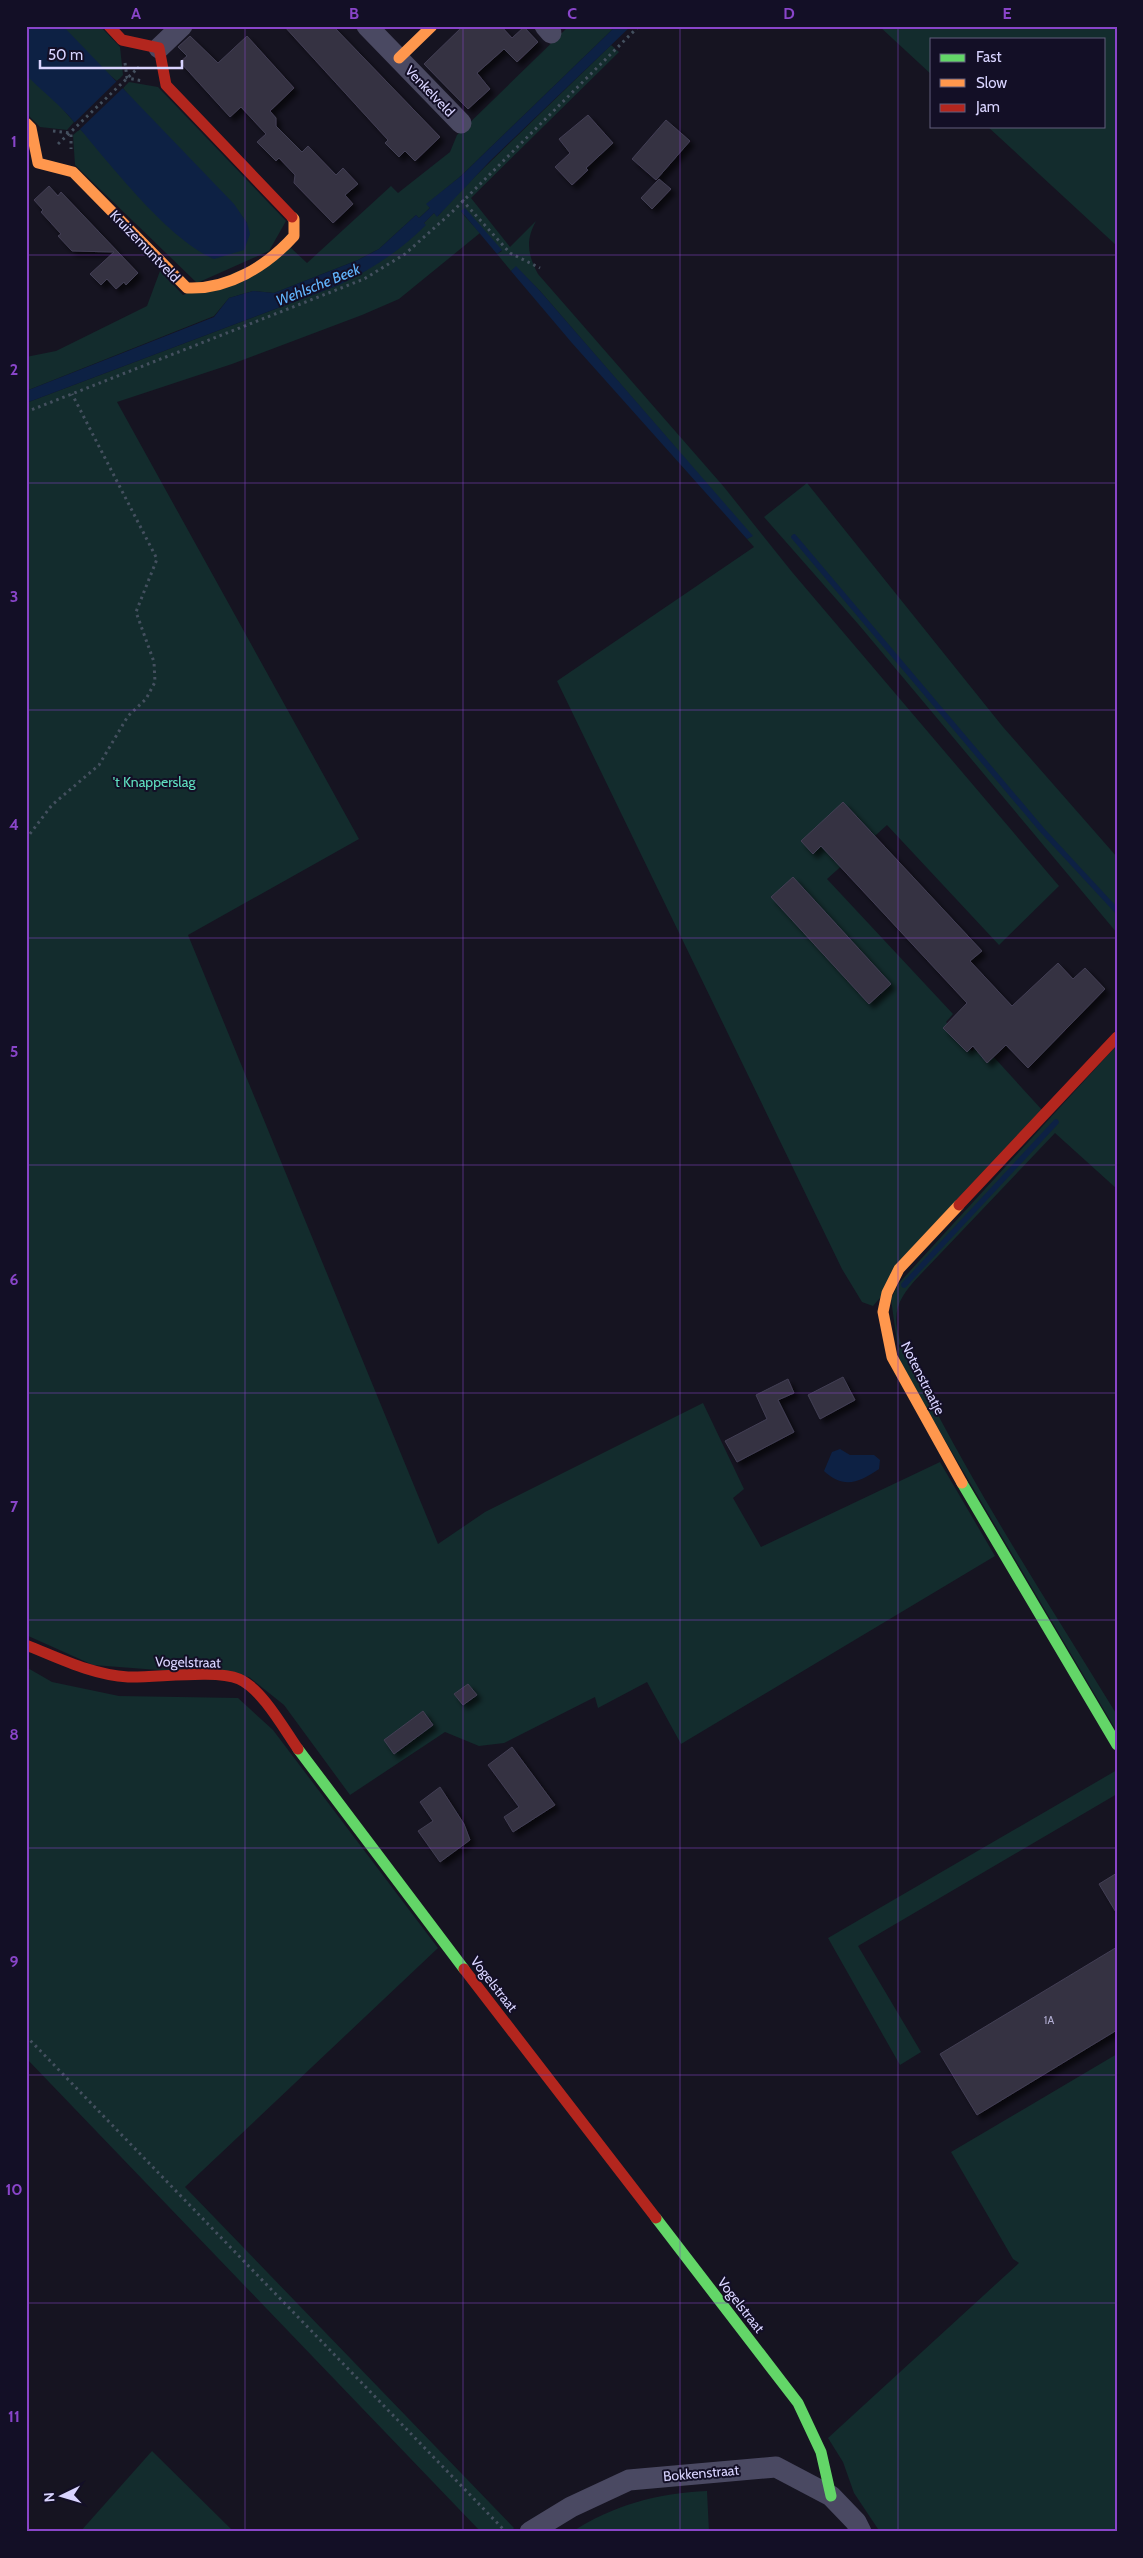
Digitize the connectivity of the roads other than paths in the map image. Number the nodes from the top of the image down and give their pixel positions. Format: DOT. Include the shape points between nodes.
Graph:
graph roads {
  1 [pos="109,26"];
  2 [pos="182,26"];
  3 [pos="367,26"];
  4 [pos="432,26"];
  5 [pos="159,48"];
  6 [pos="399,58"];
  7 [pos="461,123"];
  8 [pos="29,126"];
  9 [pos="32,169"];
  10 [pos="1117,1036"];
  11 [pos="26,1645"];
  12 [pos="1117,1745"];
  13 [pos="831,2496"];
  14 [pos="530,2532"];
  15 [pos="861,2532"];
  1 -- 5 [label="street" via="122,40"];
  2 -- 5 [label="street"];
  3 -- 6 [label="street, Venkelveld"];
  4 -- 6 [label="street, Venkelveld"];
  5 -- 9 [label="street, Kruizemuntveld" via="166,85 294,219 294,236 285,248 241,276 201,288 188,288 73,172"];
  6 -- 7 [label="street, Venkelveld"];
  8 -- 9 [label="street"];
  10 -- 12 [label="street, Notenstraatje" via="899,1269 885,1291 882,1308 883,1326 892,1357 993,1538"];
  11 -- 13 [label="street, Vogelstraat" via="88,1670 127,1676 239,1678 260,1696 362,1836 798,2403 821,2452"];
  13 -- 14 [label="street, Bokkenstraat" via="776,2467 629,2480 571,2507"];
  13 -- 15 [label="street, Bokkenstraat" via="856,2522"];
}
